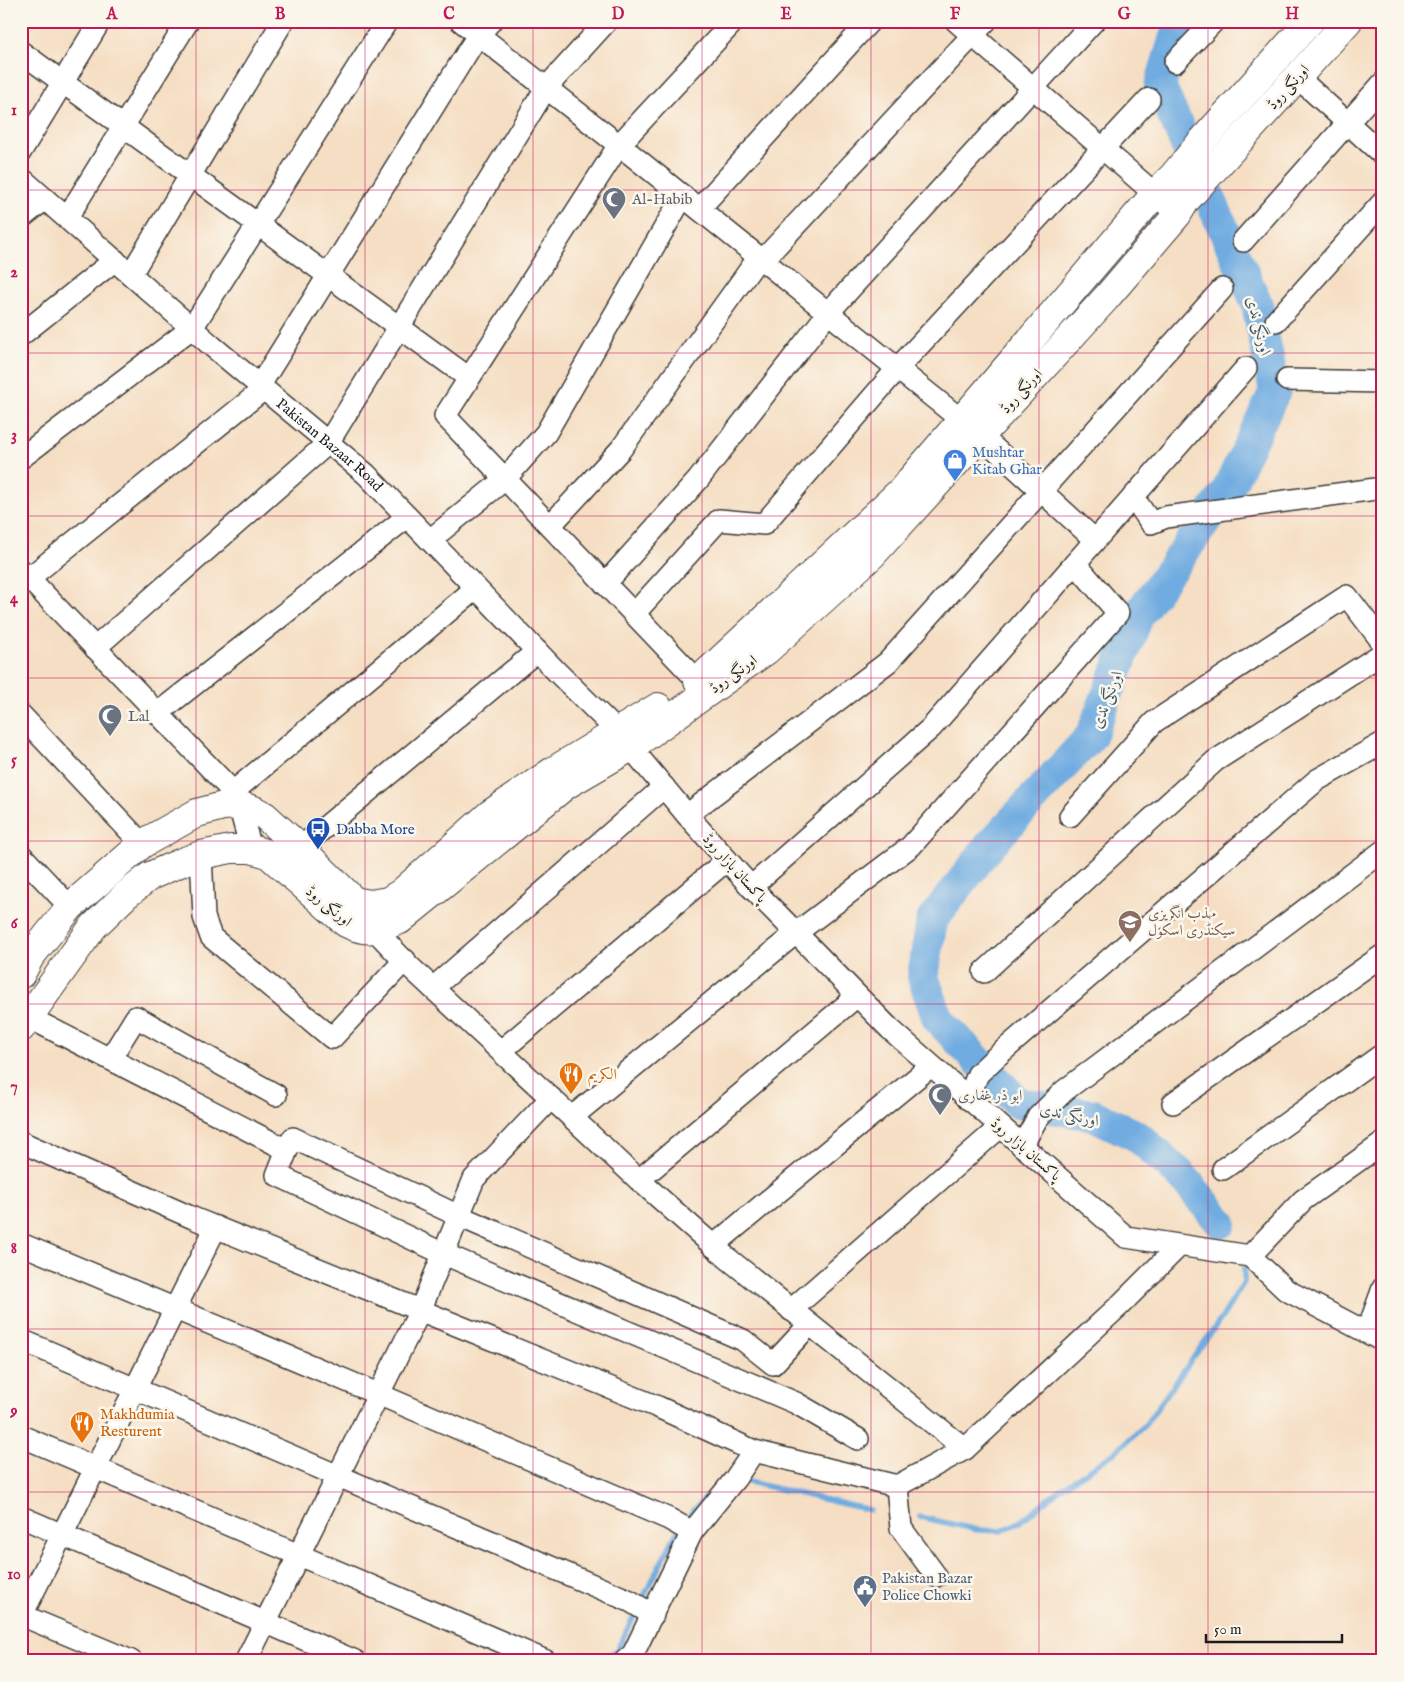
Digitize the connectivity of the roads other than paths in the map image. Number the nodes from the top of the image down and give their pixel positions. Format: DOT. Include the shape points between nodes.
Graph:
graph roads {
  1 [pos="100,21"];
  2 [pos="188,21"];
  3 [pos="283,21"];
  4 [pos="387,21"];
  5 [pos="461,21"];
  6 [pos="607,21"];
  7 [pos="734,21"];
  8 [pos="870,21"];
  9 [pos="956,21"];
  10 [pos="1094,21"];
  11 [pos="1214,21"];
  12 [pos="1310,21"];
  13 [pos="1348,21"];
  14 [pos="485,28"];
  15 [pos="979,28"];
  16 [pos="21,52"];
  17 [pos="1176,62"];
  18 [pos="1297,77"];
  19 [pos="1383,82"];
  20 [pos="63,83"];
  21 [pos="546,88"];
  22 [pos="1033,88"];
  23 [pos="1148,99"];
  24 [pos="1347,123"];
  25 [pos="124,126"];
  26 [pos="620,145"];
  27 [pos="1102,148"];
  28 [pos="21,151"];
  29 [pos="1383,156"];
  30 [pos="190,176"];
  31 [pos="21,178"];
  32 [pos="1164,185"];
  33 [pos="45,199"];
  34 [pos="1383,202"];
  35 [pos="691,203"];
  36 [pos="1181,208"];
  37 [pos="21,218"];
  38 [pos="67,218"];
  39 [pos="258,224"];
  40 [pos="1243,241"];
  41 [pos="761,259"];
  42 [pos="115,260"];
  43 [pos="131,274"];
  44 [pos="328,276"];
  45 [pos="1222,289"];
  46 [pos="828,313"];
  47 [pos="1276,321"];
  48 [pos="399,327"];
  49 [pos="192,328"];
  50 [pos="21,335"];
  51 [pos="1246,368"];
  52 [pos="897,369"];
  53 [pos="469,378"];
  54 [pos="1287,380"];
  55 [pos="1383,382"];
  56 [pos="262,387"];
  57 [pos="971,428"];
  58 [pos="328,443"];
  59 [pos="21,458"];
  60 [pos="505,479"];
  61 [pos="1383,488"];
  62 [pos="1041,491"];
  63 [pos="1133,496"];
  64 [pos="407,517"];
  65 [pos="550,526"];
  66 [pos="430,540"];
  67 [pos="1095,540"];
  68 [pos="1075,563"];
  69 [pos="25,574"];
  70 [pos="605,584"];
  71 [pos="476,588"];
  72 [pos="634,614"];
  73 [pos="1383,643"];
  74 [pos="96,648"];
  75 [pos="537,651"];
  76 [pos="1383,653"];
  77 [pos="698,681"];
  78 [pos="158,713"];
  79 [pos="21,715"];
  80 [pos="624,739"];
  81 [pos="1383,743"];
  82 [pos="664,787"];
  83 [pos="236,798"];
  84 [pos="688,815"];
  85 [pos="1070,816"];
  86 [pos="142,844"];
  87 [pos="300,848"];
  88 [pos="250,849"];
  89 [pos="1383,851"];
  90 [pos="21,855"];
  91 [pos="201,856"];
  92 [pos="727,860"];
  93 [pos="751,887"];
  94 [pos="363,903"];
  95 [pos="70,906"];
  96 [pos="374,929"];
  97 [pos="796,933"];
  98 [pos="1383,955"];
  99 [pos="404,960"];
  100 [pos="24,961"];
  101 [pos="984,972"];
  102 [pos="433,988"];
  103 [pos="857,996"];
  104 [pos="25,1022"];
  105 [pos="501,1051"];
  106 [pos="1383,1054"];
  107 [pos="110,1059"];
  108 [pos="931,1066"];
  109 [pos="276,1095"];
  110 [pos="552,1098"];
  111 [pos="968,1099"];
  112 [pos="1173,1102"];
  113 [pos="572,1117"];
  114 [pos="1000,1127"];
  115 [pos="21,1142"];
  116 [pos="1383,1143"];
  117 [pos="1022,1146"];
  118 [pos="287,1150"];
  119 [pos="1224,1169"];
  120 [pos="639,1180"];
  121 [pos="459,1216"];
  122 [pos="216,1227"];
  123 [pos="21,1244"];
  124 [pos="713,1246"];
  125 [pos="1179,1246"];
  126 [pos="444,1254"];
  127 [pos="1250,1256"];
  128 [pos="1383,1288"];
  129 [pos="175,1309"];
  130 [pos="420,1310"];
  131 [pos="791,1310"];
  132 [pos="810,1325"];
  133 [pos="1375,1336"];
  134 [pos="21,1340"];
  135 [pos="135,1388"];
  136 [pos="378,1394"];
  137 [pos="21,1436"];
  138 [pos="858,1439"];
  139 [pos="965,1449"];
  140 [pos="754,1451"];
  141 [pos="96,1468"];
  142 [pos="338,1475"];
  143 [pos="897,1486"];
  144 [pos="21,1517"];
  145 [pos="682,1527"];
  146 [pos="62,1535"];
  147 [pos="298,1555"];
  148 [pos="936,1576"];
  149 [pos="642,1609"];
  150 [pos="22,1616"];
  151 [pos="265,1621"];
  152 [pos="636,1658"];
  153 [pos="130,1661"];
  154 [pos="246,1661"];
  155 [pos="355,1661"];
  156 [pos="546,1661"];
  1 -- 20 [label="street"];
  2 -- 25 [label="street"];
  3 -- 30 [label="street"];
  4 -- 39 [label="street"];
  5 -- 14 [label="street"];
  6 -- 21 [label="street"];
  7 -- 26 [label="street"];
  8 -- 35 [label="street"];
  9 -- 15 [label="street"];
  10 -- 22 [label="street"];
  11 -- 17 [label="street"];
  12 -- 32 [label="main road, اورنگی روڈ"];
  13 -- 18 [label="main road, اورنگی روڈ"];
  14 -- 21 [label="street"];
  14 -- 44 [label="street"];
  15 -- 22 [label="street"];
  15 -- 41 [label="street"];
  16 -- 20 [label="street"];
  18 -- 24 [label="street"];
  18 -- 36 [label="main road, اورنگی روڈ"];
  19 -- 24 [label="street"];
  20 -- 25 [label="street"];
  20 -- 28 [label="street"];
  21 -- 26 [label="street"];
  21 -- 48 [label="street"];
  22 -- 27 [label="street"];
  22 -- 46 [label="street"];
  23 -- 27 [label="street"];
  24 -- 29 [label="street"];
  24 -- 40 [label="street"];
  25 -- 30 [label="street"];
  25 -- 38 [label="street"];
  26 -- 35 [label="street"];
  26 -- 53 [label="street"];
  27 -- 32 [label="street"];
  27 -- 52 [label="street"];
  30 -- 39 [label="street"];
  30 -- 43 [label="street"];
  31 -- 33 [label="street, Pakistan Bazaar Road"];
  32 -- 36 [label="street"];
  32 -- 57 [label="main road, اورنگی روڈ"];
  33 -- 37 [label="street"];
  33 -- 38 [label="street, Pakistan Bazaar Road"];
  34 -- 47 [label="street"];
  35 -- 41 [label="street"];
  35 -- 60 [label="street" via="546,433"];
  36 -- 57 [label="main road, اورنگی روڈ" via="1106,298"];
  38 -- 42 [label="street, Pakistan Bazaar Road"];
  39 -- 44 [label="street"];
  39 -- 49 [label="street"];
  41 -- 46 [label="street"];
  41 -- 65 [label="street" via="621,449"];
  42 -- 43 [label="street, Pakistan Bazaar Road"];
  42 -- 50 [label="street"];
  43 -- 49 [label="street, Pakistan Bazaar Road"];
  44 -- 48 [label="street"];
  44 -- 56 [label="street"];
  45 -- 62 [label="street"];
  46 -- 52 [label="street"];
  46 -- 70 [label="street" via="698,480"];
  48 -- 53 [label="street"];
  48 -- 58 [label="street"];
  49 -- 56 [label="street, Pakistan Bazaar Road"];
  49 -- 59 [label="street"];
  51 -- 63 [label="street"];
  52 -- 57 [label="street"];
  52 -- 72 [label="street" via="764,524 719,520"];
  53 -- 60 [label="street" via="445,416"];
  54 -- 55 [label="street"];
  56 -- 58 [label="street, Pakistan Bazaar Road"];
  56 -- 69 [label="street"];
  57 -- 62 [label="street"];
  57 -- 77 [label="main road, اورنگی روڈ"];
  57 -- 80 [label="main road, اورنگی روڈ" via="872,555 767,650"];
  58 -- 64 [label="street, Pakistan Bazaar Road" via="366,474"];
  58 -- 74 [label="street"];
  60 -- 65 [label="street"];
  60 -- 66 [label="street"];
  61 -- 63 [label="street" via="1166,517 1151,523"];
  62 -- 67 [label="street"];
  62 -- 84 [label="street" via="888,662"];
  63 -- 67 [label="street"];
  64 -- 66 [label="street, Pakistan Bazaar Road"];
  64 -- 78 [label="street"];
  65 -- 70 [label="street"];
  66 -- 71 [label="street, Pakistan Bazaar Road"];
  67 -- 68 [label="street"];
  68 -- 93 [label="street" via="931,728"];
  68 -- 97 [label="street" via="1118,612 911,846"];
  69 -- 74 [label="street"];
  70 -- 72 [label="street"];
  71 -- 75 [label="street, Pakistan Bazaar Road"];
  71 -- 83 [label="street"];
  72 -- 77 [label="street"];
  73 -- 85 [label="street" via="1347,596 1154,722"];
  74 -- 78 [label="street"];
  75 -- 80 [label="street, Pakistan Bazaar Road"];
  75 -- 87 [label="street"];
  76 -- 101 [label="street" via="1215,761"];
  77 -- 80 [label="main road, اورنگی روڈ"];
  78 -- 83 [label="street"];
  79 -- 86 [label="street"];
  80 -- 82 [label="street, پاکستان بازار روڈ"];
  80 -- 94 [label="main road, اورنگی روڈ" via="552,771 490,814 401,893 388,901"];
  80 -- 96 [label="main road, اورنگی روڈ" via="400,920"];
  81 -- 111 [label="street" via="1318,780 996,1057 978,1074"];
  82 -- 84 [label="street, پاکستان بازار روڈ"];
  82 -- 102 [label="street"];
  83 -- 86 [label="main road, اورنگی روڈ" via="223,806 197,813"];
  83 -- 87 [label="main road, اورنگی روڈ" via="265,816"];
  83 -- 88 [label="street"];
  84 -- 92 [label="street, پاکستان بازار روڈ"];
  86 -- 95 [label="main road, اورنگی روڈ"];
  87 -- 94 [label="main road, اورنگی روڈ" via="354,901"];
  88 -- 91 [label="main road, اورنگی روڈ" via="231,849"];
  88 -- 96 [label="main road, اورنگی روڈ" via="268,854 346,923 360,930"];
  89 -- 117 [label="street" via="1064,1091 1038,1117"];
  90 -- 95 [label="street"];
  91 -- 99 [label="street" via="204,917 211,937 332,1038"];
  91 -- 104 [label="main road, اورنگی روڈ" via="150,876 126,895 93,927"];
  92 -- 93 [label="street, پاکستان بازار روڈ"];
  92 -- 105 [label="street"];
  93 -- 97 [label="street, پاکستان بازار روڈ"];
  94 -- 96 [label="street"];
  95 -- 100 [label="main road, اورنگی روڈ"];
  96 -- 99 [label="street"];
  97 -- 103 [label="street, پاکستان بازار روڈ"];
  97 -- 113 [label="street"];
  98 -- 112 [label="street"];
  99 -- 102 [label="street"];
  102 -- 105 [label="street"];
  103 -- 108 [label="street, پاکستان بازار روڈ"];
  103 -- 120 [label="street"];
  104 -- 107 [label="street"];
  105 -- 110 [label="street"];
  106 -- 119 [label="street"];
  107 -- 109 [label="street" via="136,1017"];
  107 -- 118 [label="street"];
  108 -- 111 [label="street, پاکستان بازار روڈ"];
  108 -- 124 [label="street"];
  110 -- 113 [label="street"];
  110 -- 121 [label="street" via="474,1179"];
  111 -- 114 [label="street, پاکستان بازار روڈ"];
  113 -- 120 [label="street"];
  114 -- 117 [label="street, پاکستان بازار روڈ"];
  114 -- 131 [label="street"];
  115 -- 122 [label="street"];
  116 -- 127 [label="street" via="1303,1200"];
  117 -- 125 [label="street, پاکستان بازار روڈ" via="1126,1237"];
  118 -- 121 [label="street" via="293,1138"];
  118 -- 126 [label="street" via="278,1175"];
  120 -- 124 [label="street"];
  121 -- 126 [label="street"];
  121 -- 132 [label="street" via="743,1340 773,1364"];
  122 -- 129 [label="street"];
  122 -- 130 [label="street"];
  123 -- 129 [label="street"];
  124 -- 131 [label="street"];
  125 -- 127 [label="street, پاکستان بازار روڈ"];
  125 -- 139 [label="street"];
  126 -- 130 [label="street"];
  126 -- 138 [label="street" via="796,1403"];
  127 -- 133 [label="street" via="1286,1290"];
  128 -- 133 [label="street"];
  129 -- 135 [label="street"];
  129 -- 136 [label="street"];
  130 -- 136 [label="street"];
  130 -- 140 [label="street" via="658,1407"];
  131 -- 132 [label="street"];
  132 -- 139 [label="street"];
  134 -- 135 [label="street"];
  135 -- 141 [label="street"];
  135 -- 142 [label="street"];
  136 -- 142 [label="street"];
  136 -- 145 [label="street"];
  137 -- 141 [label="street"];
  139 -- 143 [label="street"];
  140 -- 143 [label="street"];
  140 -- 145 [label="street" via="735,1479"];
  141 -- 146 [label="street"];
  141 -- 147 [label="street"];
  142 -- 147 [label="street"];
  142 -- 149 [label="street"];
  143 -- 148 [label="street" via="901,1528"];
  144 -- 146 [label="street"];
  145 -- 149 [label="street"];
  146 -- 150 [label="street"];
  146 -- 151 [label="street"];
  147 -- 151 [label="street"];
  147 -- 156 [label="street"];
  149 -- 152 [label="street"];
  150 -- 153 [label="street"];
  151 -- 154 [label="street"];
  151 -- 155 [label="street"];
}
